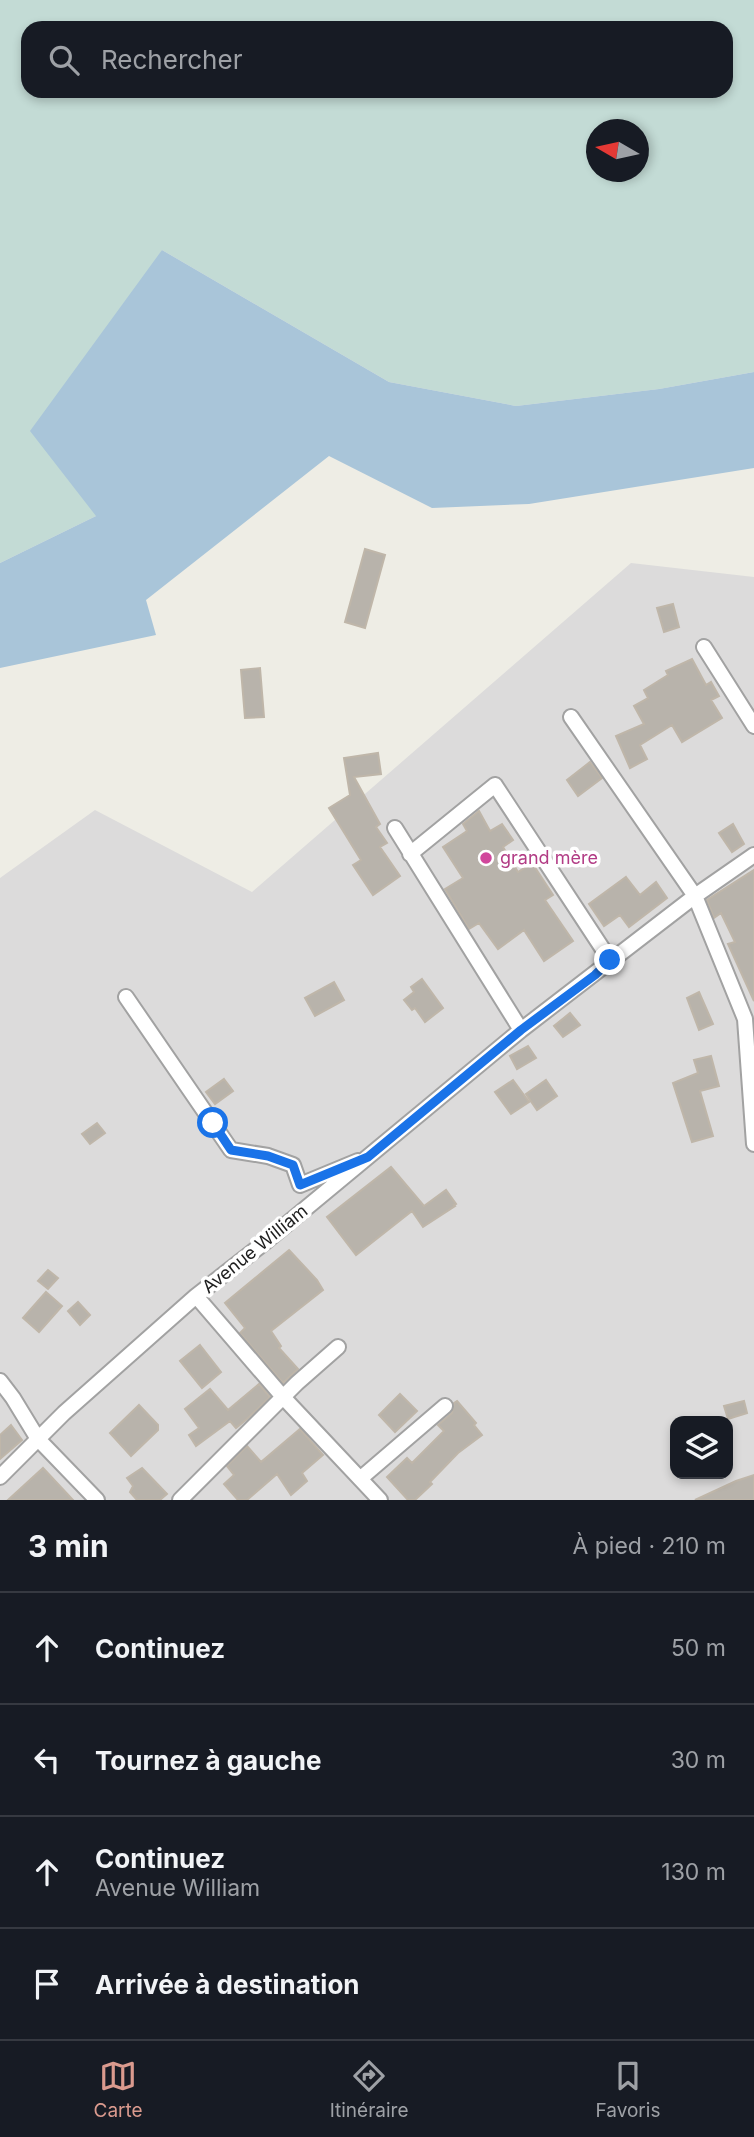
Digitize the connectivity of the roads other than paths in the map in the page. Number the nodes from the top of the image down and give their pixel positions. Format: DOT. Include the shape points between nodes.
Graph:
graph roads {
  1 [pos="704,647"];
  2 [pos="571,717"];
  3 [pos="754,726"];
  4 [pos="396,828"];
  5 [pos="410,854"];
  6 [pos="754,855"];
  7 [pos="695,896"];
  8 [pos="610,960"];
  9 [pos="126,996"];
  10 [pos="521,1030"];
  11 [pos="754,1144"];
  12 [pos="368,1157"];
  13 [pos="195,1296"];
  14 [pos="338,1347"];
  15 [pos="0,1381"];
  16 [pos="283,1397"];
  17 [pos="445,1406"];
  18 [pos="38,1440"];
  19 [pos="0,1477"];
  20 [pos="361,1478"];
  21 [pos="97,1500"];
  22 [pos="180,1500"];
  23 [pos="380,1500"];
  1 -- 3 [label="street"];
  2 -- 7 [label="street"];
  4 -- 5 [label="street"];
  5 -- 8 [label="street" via="495,785"];
  5 -- 10 [label="street"];
  6 -- 7 [label="street, Avenue William"];
  7 -- 8 [label="street, Avenue William"];
  7 -- 11 [label="street" via="745,1019"];
  8 -- 10 [label="street, Avenue William"];
  9 -- 12 [label="street" via="231,1150 293,1165 300,1185"];
  10 -- 12 [label="street, Avenue William"];
  12 -- 13 [label="street, Avenue William"];
  13 -- 16 [label="street"];
  13 -- 18 [label="street, Avenue William"];
  14 -- 16 [label="street"];
  15 -- 18 [label="street"];
  16 -- 20 [label="street"];
  16 -- 22 [label="street"];
  17 -- 20 [label="street"];
  18 -- 19 [label="street, Avenue William"];
  18 -- 21 [label="street"];
  20 -- 23 [label="street"];
}
